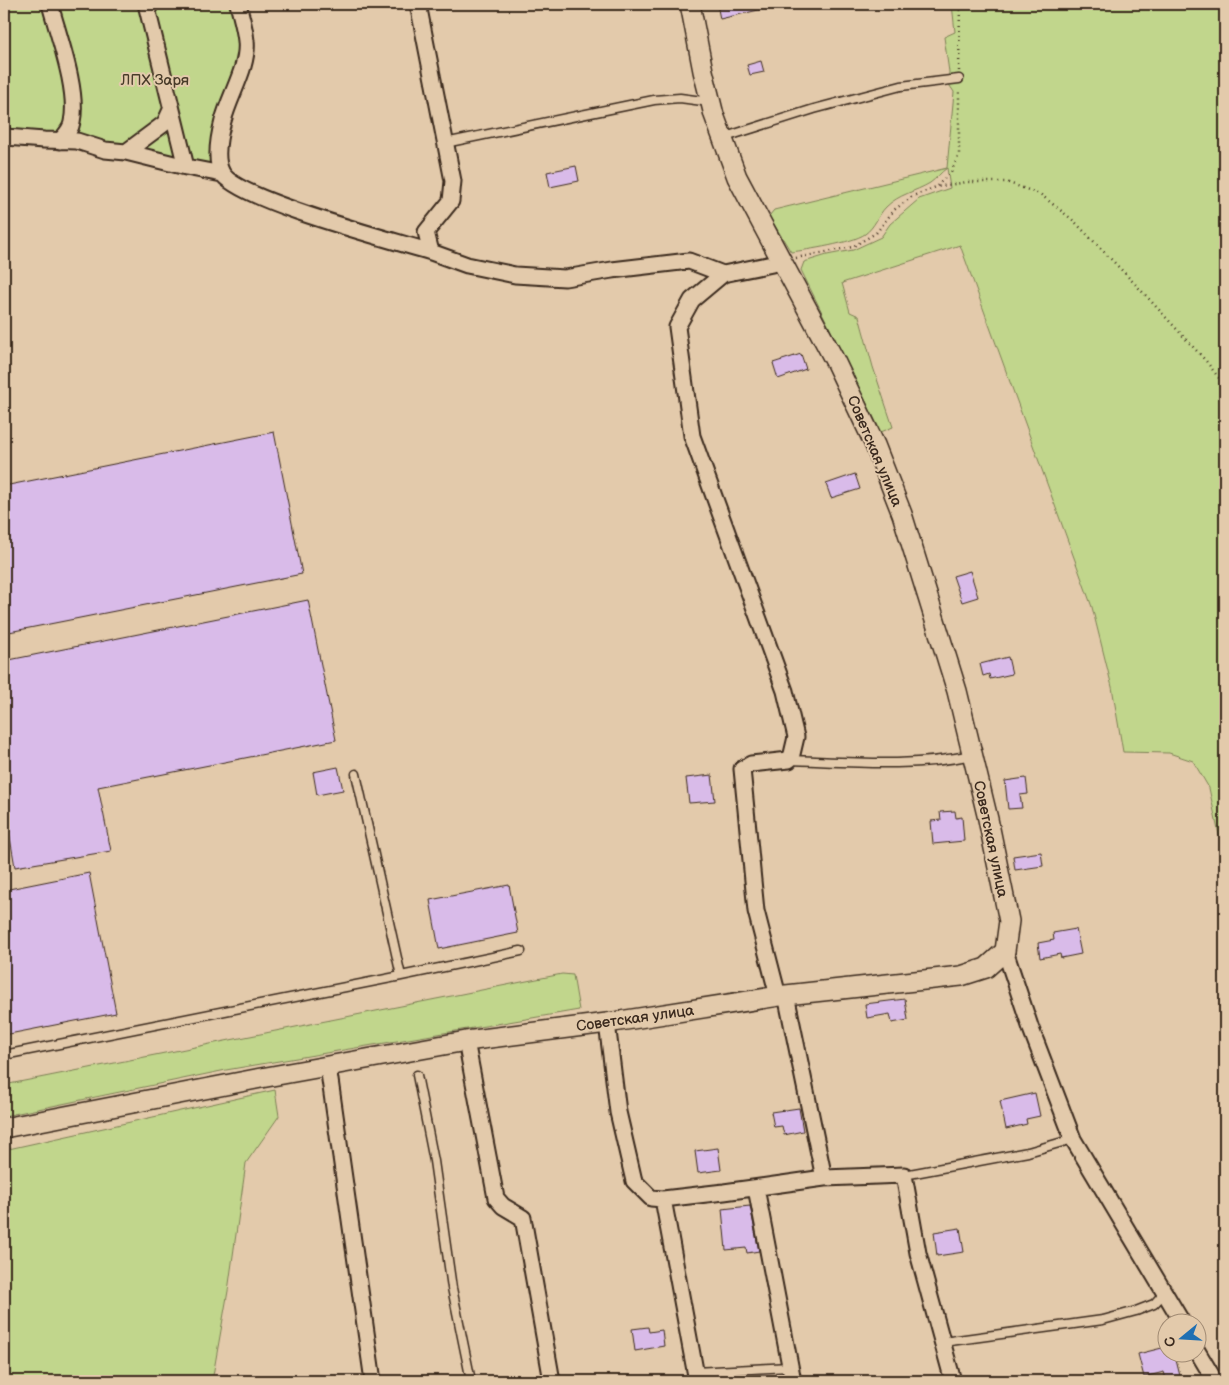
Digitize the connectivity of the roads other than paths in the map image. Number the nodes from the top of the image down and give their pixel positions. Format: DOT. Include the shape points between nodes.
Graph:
graph roads {
  1 [pos="50,4"];
  2 [pos="146,4"];
  3 [pos="238,4"];
  4 [pos="418,4"];
  5 [pos="690,4"];
  6 [pos="959,79"];
  7 [pos="710,102"];
  8 [pos="171,110"];
  9 [pos="4,134"];
  10 [pos="722,138"];
  11 [pos="60,141"];
  12 [pos="445,143"];
  13 [pos="126,152"];
  14 [pos="186,167"];
  15 [pos="222,174"];
  16 [pos="431,252"];
  17 [pos="782,262"];
  18 [pos="723,274"];
  19 [pos="972,755"];
  20 [pos="789,760"];
  21 [pos="356,774"];
  22 [pos="521,951"];
  23 [pos="1005,951"];
  24 [pos="401,976"];
  25 [pos="782,996"];
  26 [pos="607,1023"];
  27 [pos="466,1041"];
  28 [pos="4,1055"];
  29 [pos="328,1066"];
  30 [pos="417,1075"];
  31 [pos="4,1128"];
  32 [pos="1073,1139"];
  33 [pos="904,1175"];
  34 [pos="824,1178"];
  35 [pos="756,1188"];
  36 [pos="663,1199"];
  37 [pos="1165,1292"];
  38 [pos="1176,1312"];
  39 [pos="943,1342"];
  40 [pos="1204,1362"];
  41 [pos="791,1374"];
  42 [pos="696,1377"];
  43 [pos="372,1381"];
  44 [pos="471,1381"];
  45 [pos="552,1381"];
  46 [pos="953,1381"];
  47 [pos="1215,1381"];
  1 -- 11 [label="street" via="74,101 70,130"];
  2 -- 8 [label="street"];
  3 -- 15 [label="street" via="246,42 244,63 223,121 217,155"];
  4 -- 12 [label="street"];
  5 -- 7 [label="street, Советская улица"];
  6 -- 10 [label="lane" via="901,86"];
  7 -- 10 [label="street, Советская улица"];
  7 -- 12 [label="lane" via="680,98 654,100"];
  8 -- 13 [label="street" via="166,123"];
  8 -- 14 [label="street"];
  9 -- 11 [label="street" via="6,137"];
  10 -- 17 [label="street, Советская улица" via="737,177"];
  11 -- 13 [label="street" via="77,141 105,150"];
  12 -- 16 [label="street" via="453,181 451,201 426,232"];
  13 -- 14 [label="street"];
  14 -- 15 [label="street"];
  15 -- 16 [label="street" via="244,190 318,218"];
  16 -- 18 [label="street" via="515,275 566,278 689,261"];
  17 -- 18 [label="street"];
  17 -- 19 [label="street, Советская улица" via="875,445 898,505 956,691"];
  18 -- 20 [label="street" via="692,300 677,326 692,436 785,692 796,737"];
  19 -- 20 [label="lane" via="896,764"];
  19 -- 23 [label="street, Советская улица" via="1009,921"];
  20 -- 25 [label="street" via="751,764 742,769 756,911"];
  21 -- 24 [label="lane"];
  22 -- 24 [label="lane"];
  23 -- 25 [label="street, Советская улица" via="986,968 962,976"];
  23 -- 32 [label="street"];
  24 -- 28 [label="lane"];
  25 -- 26 [label="street, Советская улица"];
  25 -- 34 [label="street"];
  26 -- 27 [label="street, Советская улица"];
  26 -- 36 [label="street" via="618,1112 634,1181 651,1198"];
  27 -- 29 [label="street, Советская улица"];
  27 -- 45 [label="street" via="496,1198 523,1218"];
  29 -- 31 [label="street, Советская улица"];
  29 -- 43 [label="street"];
  30 -- 44 [label="lane" via="434,1161 452,1288"];
  32 -- 33 [label="lane" via="1028,1152"];
  32 -- 37 [label="street"];
  33 -- 34 [label="street"];
  33 -- 39 [label="street" via="918,1253"];
  34 -- 35 [label="street"];
  35 -- 36 [label="street"];
  35 -- 41 [label="street"];
  36 -- 42 [label="street"];
  37 -- 38 [label="street"];
  37 -- 39 [label="lane" via="1154,1304 1103,1320"];
  39 -- 46 [label="street"];
  40 -- 47 [label="street"];
  41 -- 42 [label="lane"];
}
